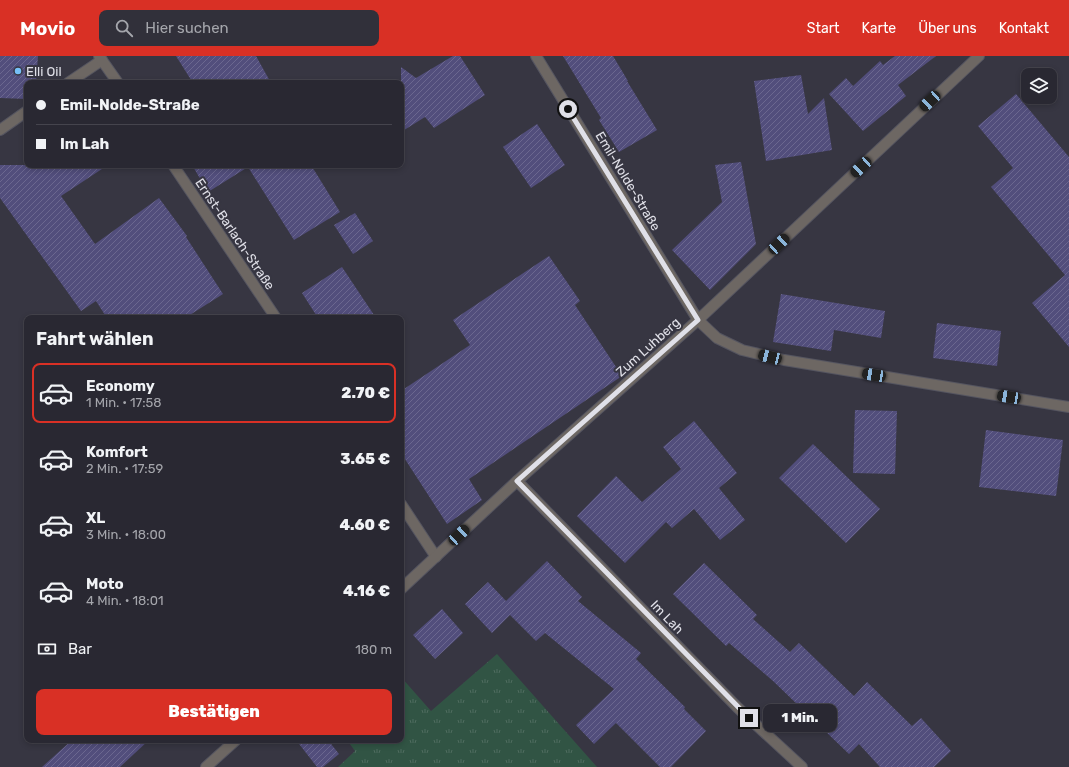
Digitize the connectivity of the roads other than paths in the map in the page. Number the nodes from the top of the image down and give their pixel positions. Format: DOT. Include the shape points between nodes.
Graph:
graph roads {
  1 [pos="536,56"];
  2 [pos="977,57"];
  3 [pos="100,58"];
  4 [pos="72,80"];
  5 [pos="116,80"];
  6 [pos="24,113"];
  7 [pos="0,130"];
  8 [pos="175,168"];
  9 [pos="274,315"];
  10 [pos="698,320"];
  11 [pos="1069,406"];
  12 [pos="517,481"];
  13 [pos="404,508"];
  14 [pos="436,556"];
  15 [pos="404,586"];
  16 [pos="233,743"];
  17 [pos="206,767"];
  18 [pos="802,767"];
  1 -- 10 [label="street, Emil-Nolde-Straße"];
  2 -- 10 [label="street, Zum Luhberg"];
  3 -- 4 [label="street"];
  3 -- 5 [label="street"];
  6 -- 7 [label="street"];
  8 -- 9 [label="street, Ernst-Barlach-Straße"];
  10 -- 11 [label="street, Emil-Nolde-Straße" via="717,338 742,350 784,360"];
  10 -- 12 [label="street, Zum Luhberg"];
  12 -- 14 [label="street, Zum Luhberg"];
  12 -- 18 [label="street, Im Lah" via="738,708"];
  13 -- 14 [label="street"];
  14 -- 15 [label="street, Zum Luhberg"];
  16 -- 17 [label="street"];
}
